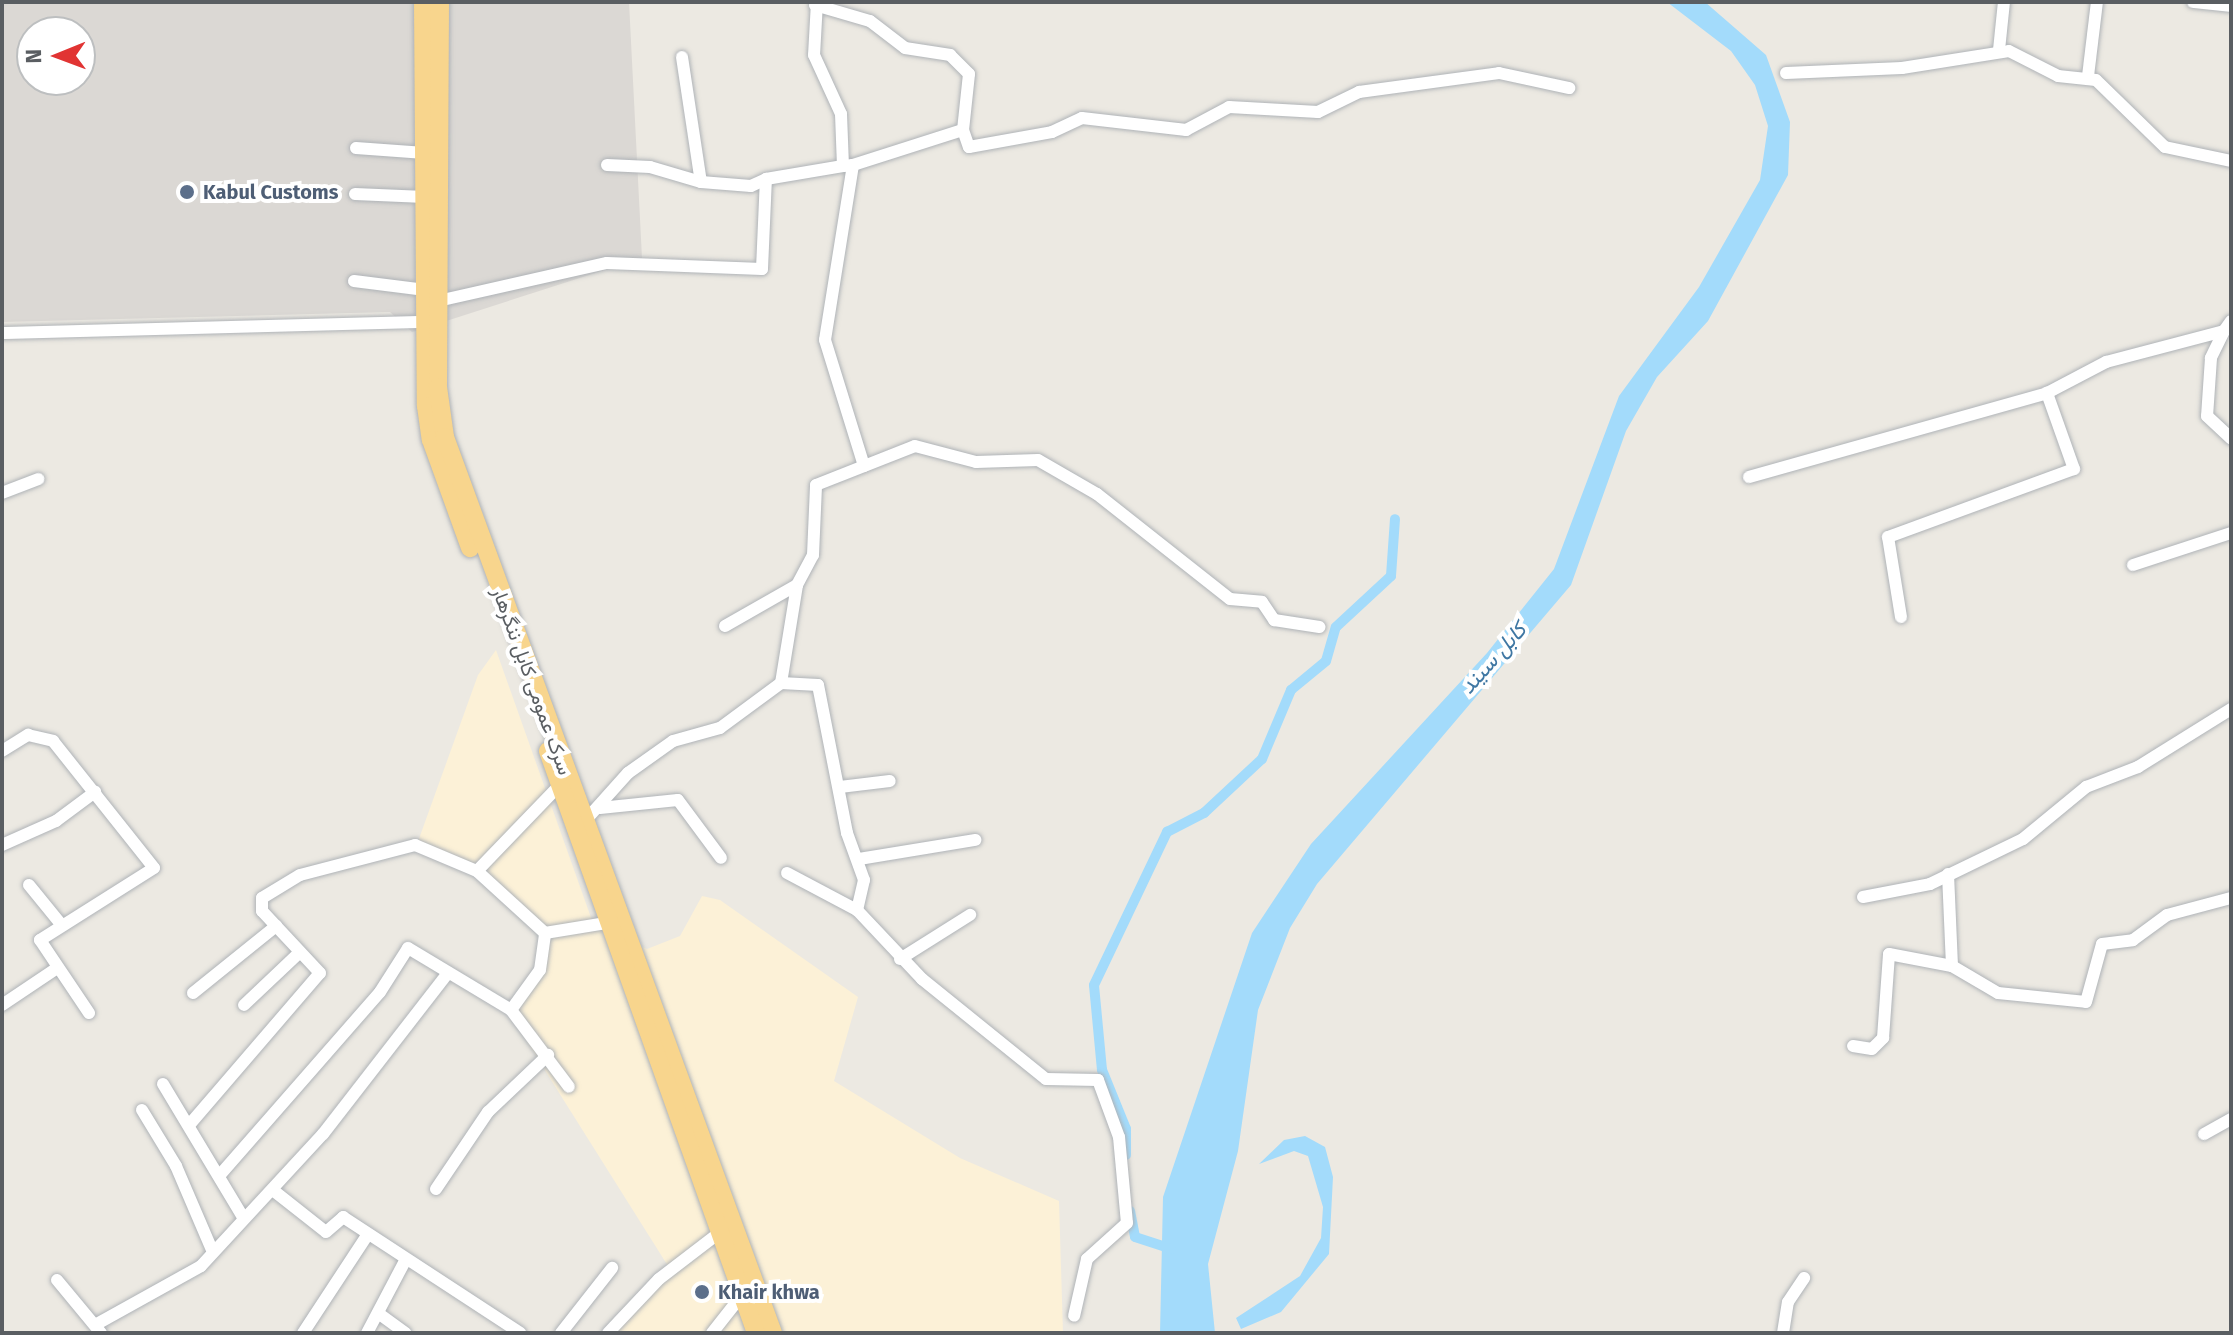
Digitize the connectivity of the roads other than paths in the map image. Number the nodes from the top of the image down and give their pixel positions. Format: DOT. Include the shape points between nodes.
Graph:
graph roads {
  1 [pos="423,2"];
  2 [pos="440,2"];
  3 [pos="2004,2"];
  4 [pos="2097,2"];
  5 [pos="2193,2"];
  6 [pos="816,4"];
  7 [pos="2231,6"];
  8 [pos="1999,50"];
  9 [pos="682,57"];
  10 [pos="1786,73"];
  11 [pos="2088,76"];
  12 [pos="1569,88"];
  13 [pos="963,130"];
  14 [pos="356,148"];
  15 [pos="425,153"];
  16 [pos="2231,161"];
  17 [pos="607,165"];
  18 [pos="848,165"];
  19 [pos="766,179"];
  20 [pos="701,182"];
  21 [pos="355,194"];
  22 [pos="425,197"];
  23 [pos="354,281"];
  24 [pos="431,296"];
  25 [pos="431,322"];
  26 [pos="2228,326"];
  27 [pos="2,333"];
  28 [pos="2047,393"];
  29 [pos="2231,438"];
  30 [pos="864,466"];
  31 [pos="1749,477"];
  32 [pos="38,479"];
  33 [pos="2,493"];
  34 [pos="2231,533"];
  35 [pos="2133,565"];
  36 [pos="797,585"];
  37 [pos="1901,617"];
  38 [pos="725,626"];
  39 [pos="1319,627"];
  40 [pos="781,683"];
  41 [pos="2231,709"];
  42 [pos="2,751"];
  43 [pos="890,781"];
  44 [pos="840,787"];
  45 [pos="557,788"];
  46 [pos="95,792"];
  47 [pos="600,808"];
  48 [pos="584,822"];
  49 [pos="975,840"];
  50 [pos="2,845"];
  51 [pos="721,858"];
  52 [pos="859,859"];
  53 [pos="477,871"];
  54 [pos="787,873"];
  55 [pos="1948,874"];
  56 [pos="29,885"];
  57 [pos="1863,897"];
  58 [pos="2231,898"];
  59 [pos="857,910"];
  60 [pos="970,915"];
  61 [pos="60,923"];
  62 [pos="606,923"];
  63 [pos="276,926"];
  64 [pos="545,933"];
  65 [pos="298,954"];
  66 [pos="900,959"];
  67 [pos="1952,966"];
  68 [pos="57,968"];
  69 [pos="448,973"];
  70 [pos="193,993"];
  71 [pos="2,1005"];
  72 [pos="244,1005"];
  73 [pos="511,1010"];
  74 [pos="89,1013"];
  75 [pos="1853,1046"];
  76 [pos="548,1055"];
  77 [pos="163,1084"];
  78 [pos="569,1087"];
  79 [pos="142,1110"];
  80 [pos="2231,1119"];
  81 [pos="190,1124"];
  82 [pos="2204,1134"];
  83 [pos="219,1176"];
  84 [pos="436,1189"];
  85 [pos="274,1191"];
  86 [pos="244,1219"];
  87 [pos="719,1233"];
  88 [pos="366,1237"];
  89 [pos="212,1250"];
  90 [pos="405,1261"];
  91 [pos="612,1268"];
  92 [pos="1804,1278"];
  93 [pos="57,1280"];
  94 [pos="742,1295"];
  95 [pos="378,1313"];
  96 [pos="1074,1316"];
  97 [pos="98,1329"];
  98 [pos="511,1331"];
  99 [pos="303,1333"];
  100 [pos="367,1333"];
  101 [pos="406,1333"];
  102 [pos="561,1333"];
  103 [pos="608,1333"];
  104 [pos="712,1333"];
  105 [pos="756,1333"];
  106 [pos="773,1333"];
  107 [pos="1783,1333"];
  1 -- 15 [label="highway, سرک عمومی کابل ننگرهار"];
  2 -- 24 [label="highway, سرک عمومی کابل ننگرهار"];
  3 -- 8 [label="street"];
  4 -- 11 [label="street"];
  5 -- 7 [label="street"];
  6 -- 13 [label="street" via="850,11 905,48 950,55 969,74"];
  6 -- 18 [label="street" via="814,55 841,114"];
  8 -- 10 [label="street" via="1932,64"];
  8 -- 11 [label="street" via="2058,76"];
  9 -- 20 [label="street"];
  11 -- 16 [label="street" via="2165,147"];
  12 -- 13 [label="street" via="1499,73 1359,92 1318,112 1229,107 1186,130 1082,118 1052,132 969,147"];
  13 -- 18 [label="street"];
  14 -- 15 [label="street"];
  15 -- 22 [label="highway, سرک عمومی کابل ننگرهار"];
  17 -- 20 [label="street" via="650,167"];
  18 -- 19 [label="street"];
  18 -- 30 [label="street" via="825,340"];
  19 -- 20 [label="street" via="751,186"];
  19 -- 24 [label="street" via="762,269 607,263"];
  21 -- 22 [label="street"];
  22 -- 24 [label="highway, سرک عمومی کابل ننگرهار"];
  23 -- 24 [label="street"];
  24 -- 25 [label="highway, سرک عمومی کابل ننگرهار"];
  25 -- 27 [label="street"];
  25 -- 45 [label="highway, سرک عمومی کابل ننگرهار" via="431,440"];
  25 -- 48 [label="highway, سرک عمومی کابل ننگرهار" via="445,437"];
  26 -- 28 [label="street" via="2106,362"];
  26 -- 29 [label="street" via="2211,358 2207,416"];
  28 -- 31 [label="street"];
  28 -- 37 [label="street" via="2074,469 1888,537"];
  30 -- 36 [label="street" via="816,485 813,555"];
  30 -- 39 [label="street" via="915,446 976,462 1038,460 1097,494 1230,599 1262,602 1274,620"];
  32 -- 33 [label="street"];
  34 -- 35 [label="street"];
  36 -- 38 [label="street"];
  36 -- 40 [label="street"];
  40 -- 44 [label="street" via="818,685"];
  40 -- 47 [label="street" via="720,728 662,749 628,773"];
  41 -- 55 [label="street" via="2138,767 2086,787 2023,839"];
  42 -- 46 [label="street" via="28,735 53,741"];
  43 -- 44 [label="street"];
  44 -- 52 [label="street" via="847,833"];
  45 -- 53 [label="street"];
  45 -- 62 [label="highway, سرک عمومی کابل ننگرهار"];
  46 -- 50 [label="street" via="56,821"];
  46 -- 61 [label="street" via="154,868"];
  47 -- 48 [label="street"];
  47 -- 51 [label="street" via="678,800"];
  48 -- 106 [label="highway, سرک عمومی کابل ننگرهار"];
  49 -- 52 [label="street"];
  52 -- 59 [label="street" via="864,880"];
  53 -- 63 [label="street" via="415,845 300,875 259,903"];
  53 -- 64 [label="street"];
  54 -- 59 [label="street"];
  55 -- 57 [label="street"];
  55 -- 67 [label="street"];
  56 -- 61 [label="street"];
  58 -- 67 [label="street" via="2167,915 2133,940 2102,944 2086,1002 1998,993"];
  59 -- 66 [label="street"];
  60 -- 66 [label="street"];
  61 -- 68 [label="street" via="40,940"];
  62 -- 64 [label="street"];
  62 -- 87 [label="highway, سرک عمومی کابل ننگرهار"];
  63 -- 65 [label="street"];
  63 -- 70 [label="street"];
  64 -- 73 [label="street" via="540,970"];
  65 -- 72 [label="street"];
  65 -- 81 [label="street" via="320,973"];
  66 -- 96 [label="street" via="1046,1079 1098,1080 1119,1137 1127,1223 1087,1259"];
  67 -- 75 [label="street" via="1889,954 1883,1038 1872,1049"];
  68 -- 71 [label="street"];
  68 -- 74 [label="street"];
  69 -- 73 [label="street"];
  69 -- 83 [label="street" via="408,948 380,992"];
  69 -- 85 [label="street"];
  73 -- 76 [label="street"];
  76 -- 78 [label="street"];
  76 -- 84 [label="street" via="496,1103"];
  77 -- 81 [label="street"];
  79 -- 89 [label="street" via="176,1166"];
  80 -- 82 [label="street"];
  81 -- 83 [label="street"];
  83 -- 86 [label="street"];
  85 -- 86 [label="street"];
  85 -- 88 [label="street" via="326,1232 343,1217"];
  86 -- 89 [label="street"];
  87 -- 94 [label="highway, سرک عمومی کابل ننگرهار"];
  87 -- 103 [label="street" via="659,1279"];
  88 -- 90 [label="street"];
  88 -- 99 [label="street"];
  89 -- 97 [label="street" via="201,1266"];
  90 -- 95 [label="street"];
  90 -- 98 [label="street"];
  91 -- 102 [label="street"];
  92 -- 107 [label="street" via="1788,1302"];
  93 -- 97 [label="street"];
  94 -- 104 [label="street"];
  94 -- 105 [label="highway, سرک عمومی کابل ننگرهار"];
  95 -- 100 [label="street"];
  95 -- 101 [label="street"];
}
